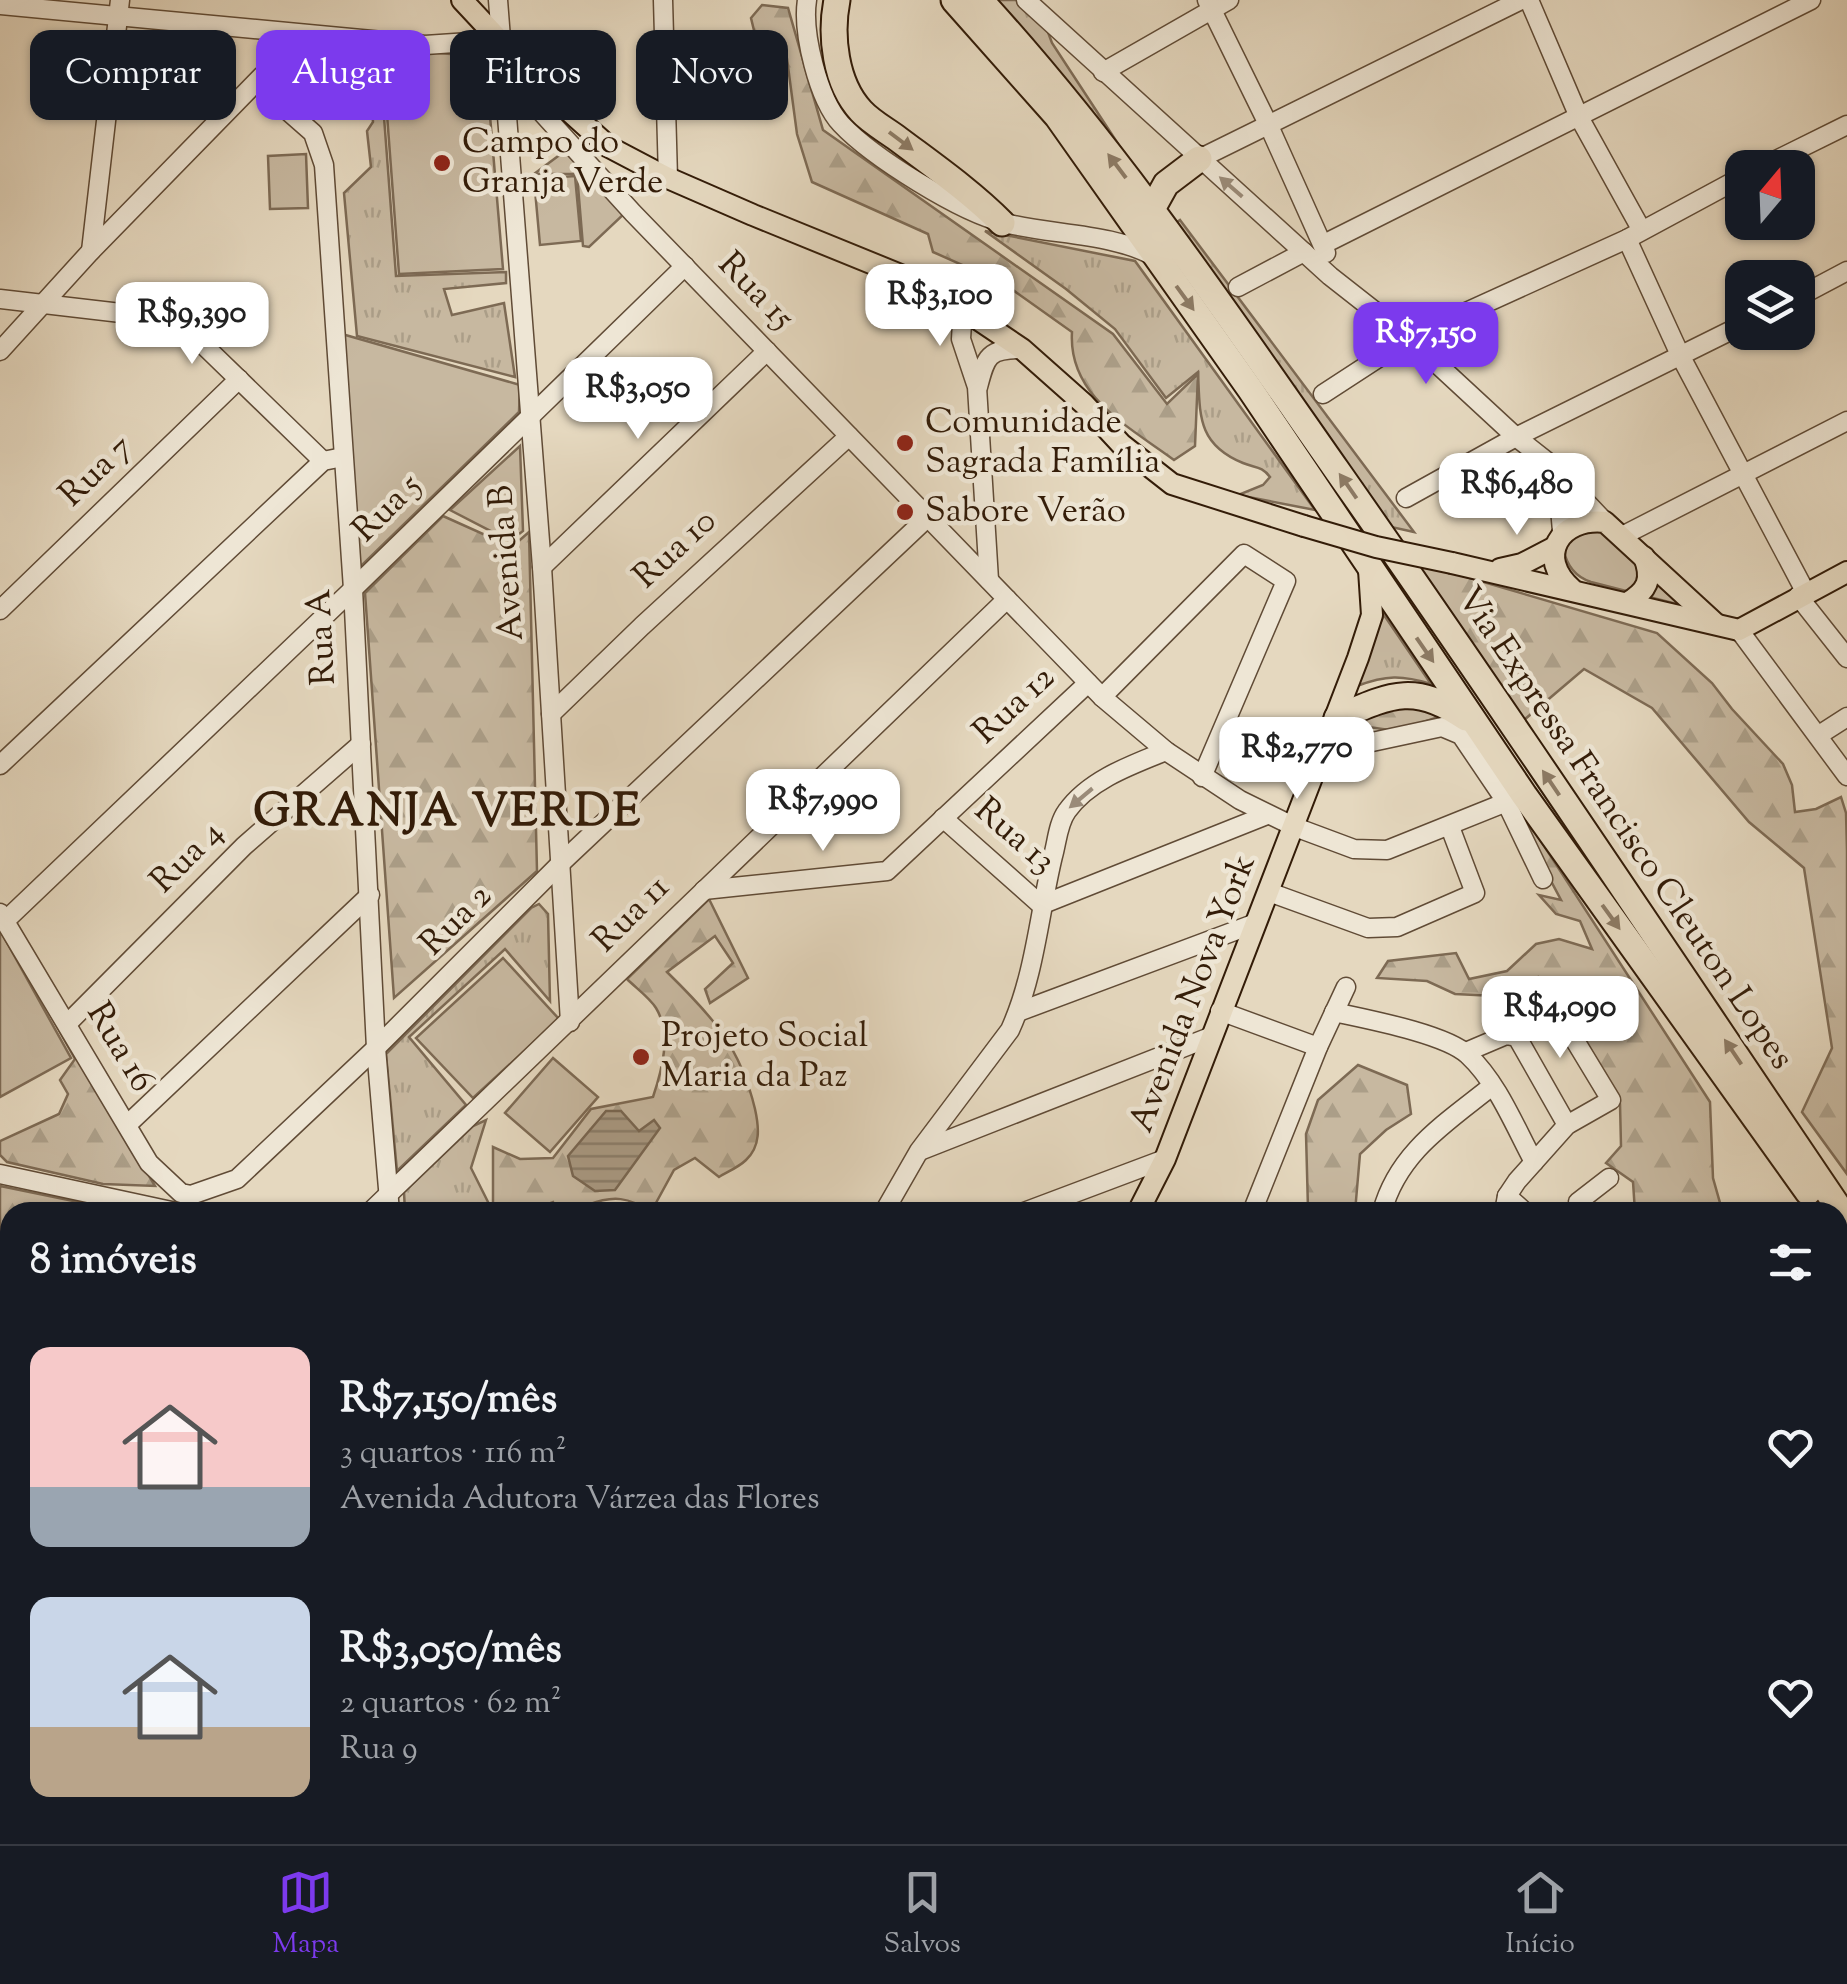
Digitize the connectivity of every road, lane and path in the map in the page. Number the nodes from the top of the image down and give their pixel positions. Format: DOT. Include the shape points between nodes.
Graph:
graph roads {
  1 [pos="462,0"];
  2 [pos="498,0"];
  3 [pos="663,0"];
  4 [pos="838,0"];
  5 [pos="954,0"];
  6 [pos="980,0"];
  7 [pos="1026,0"];
  8 [pos="1521,0"];
  9 [pos="1529,0"];
  10 [pos="1811,0"];
  11 [pos="805,1"];
  12 [pos="1216,3"];
  13 [pos="0,6"];
  14 [pos="118,9"];
  15 [pos="273,30"];
  16 [pos="490,30"];
  17 [pos="499,30"];
  18 [pos="1103,72"];
  19 [pos="256,85"];
  20 [pos="1579,117"];
  21 [pos="300,120"];
  22 [pos="508,120"];
  23 [pos="550,120"];
  24 [pos="579,120"];
  25 [pos="1269,126"];
  26 [pos="1847,126"];
  27 [pos="1797,150"];
  28 [pos="1199,159"];
  29 [pos="668,178"];
  30 [pos="1725,186"];
  31 [pos="1151,211"];
  32 [pos="1002,223"];
  33 [pos="1634,234"];
  34 [pos="1324,244"];
  35 [pos="91,251"];
  36 [pos="1304,252"];
  37 [pos="1155,257"];
  38 [pos="685,266"];
  39 [pos="1847,271"];
  40 [pos="1330,276"];
  41 [pos="1238,286"];
  42 [pos="1815,287"];
  43 [pos="0,298"];
  44 [pos="45,304"];
  45 [pos="963,307"];
  46 [pos="1725,334"];
  47 [pos="1408,338"];
  48 [pos="1022,349"];
  49 [pos="0,351"];
  50 [pos="767,351"];
  51 [pos="1681,357"];
  52 [pos="239,380"];
  53 [pos="978,387"];
  54 [pos="1323,394"];
  55 [pos="528,420"];
  56 [pos="1847,421"];
  57 [pos="849,436"];
  58 [pos="1516,437"];
  59 [pos="343,458"];
  60 [pos="323,461"];
  61 [pos="1549,462"];
  62 [pos="1743,474"];
  63 [pos="1406,498"];
  64 [pos="928,517"];
  65 [pos="1605,522"];
  66 [pos="1622,536"];
  67 [pos="1559,539"];
  68 [pos="1643,554"];
  69 [pos="542,568"];
  70 [pos="1369,570"];
  71 [pos="1494,571"];
  72 [pos="1847,572"];
  73 [pos="989,580"];
  74 [pos="1572,589"];
  75 [pos="353,590"];
  76 [pos="1802,594"];
  77 [pos="1006,599"];
  78 [pos="1627,603"];
  79 [pos="0,610"];
  80 [pos="1717,625"];
  81 [pos="1739,630"];
  82 [pos="1847,658"];
  83 [pos="1088,683"];
  84 [pos="1102,697"];
  85 [pos="551,714"];
  86 [pos="1847,717"];
  87 [pos="1333,726"];
  88 [pos="1477,726"];
  89 [pos="1818,735"];
  90 [pos="361,744"];
  91 [pos="1166,751"];
  92 [pos="0,765"];
  93 [pos="1847,776"];
  94 [pos="1202,777"];
  95 [pos="1514,798"];
  96 [pos="1268,814"];
  97 [pos="943,818"];
  98 [pos="1450,826"];
  99 [pos="1294,827"];
  100 [pos="560,864"];
  101 [pos="1543,879"];
  102 [pos="704,890"];
  103 [pos="1269,892"];
  104 [pos="370,895"];
  105 [pos="1042,905"];
  106 [pos="2,917"];
  107 [pos="1256,923"];
  108 [pos="1346,987"];
  109 [pos="1548,996"];
  110 [pos="1220,1011"];
  111 [pos="1018,1012"];
  112 [pos="1334,1012"];
  113 [pos="570,1022"];
  114 [pos="67,1024"];
  115 [pos="1210,1038"];
  116 [pos="1318,1046"];
  117 [pos="376,1048"];
  118 [pos="1466,1052"];
  119 [pos="1492,1086"];
  120 [pos="128,1124"];
  121 [pos="1567,1125"];
  122 [pos="919,1151"];
  123 [pos="1165,1159"];
  124 [pos="1534,1162"];
  125 [pos="0,1174"];
  126 [pos="1609,1178"];
  127 [pos="190,1193"];
  128 [pos="388,1193"];
  129 [pos="131,1202"];
  130 [pos="184,1202"];
  131 [pos="379,1202"];
  132 [pos="389,1202"];
  133 [pos="890,1202"];
  134 [pos="1051,1202"];
  135 [pos="1143,1202"];
  136 [pos="1256,1202"];
  137 [pos="1386,1202"];
  138 [pos="1507,1202"];
  139 [pos="1578,1202"];
  140 [pos="1816,1202"];
  141 [pos="1835,1202"];
  1 -- 16 [label="main road"];
  2 -- 17 [label="street, Avenida B"];
  3 -- 29 [label="street"];
  4 -- 32 [label="highway, one-way" via="836,57 860,111"];
  5 -- 37 [label="highway, Via Expressa Francisco Cleuton Lopes" via="1057,116"];
  31 -- 6 [label="highway, Via Expressa Francisco Cleuton Lopes, one-way" via="1071,104"];
  7 -- 18 [label="street"];
  8 -- 25 [label="street"];
  9 -- 20 [label="street"];
  10 -- 20 [label="street"];
  11 -- 32 [label="street" via="811,56 841,124 944,198"];
  12 -- 18 [label="street"];
  12 -- 25 [label="street"];
  13 -- 14 [label="street"];
  14 -- 15 [label="street"];
  14 -- 35 [label="street"];
  18 -- 28 [label="street"];
  19 -- 35 [label="street"];
  20 -- 33 [label="street"];
  20 -- 34 [label="street"];
  21 -- 59 [label="street, Rua A" via="322,154"];
  22 -- 55 [label="street, Avenida B"];
  23 -- 38 [label="street, Rua 15"];
  24 -- 29 [label="main road" via="609,147"];
  25 -- 28 [label="street"];
  25 -- 34 [label="street"];
  26 -- 27 [label="street"];
  28 -- 31 [label="highway" via="1166,184"];
  36 -- 28 [label="street, one-way"];
  29 -- 45 [label="main road" via="930,287"];
  30 -- 33 [label="street"];
  141 -- 31 [label="highway, Via Expressa Francisco Cleuton Lopes, one-way" via="1416,583"];
  32 -- 37 [label="street" via="1131,246"];
  33 -- 47 [label="street"];
  33 -- 51 [label="street"];
  34 -- 40 [label="street"];
  35 -- 44 [label="street"];
  36 -- 40 [label="street"];
  36 -- 41 [label="street"];
  37 -- 70 [label="highway, Via Expressa Francisco Cleuton Lopes, one-way"];
  38 -- 50 [label="street, Rua 15"];
  38 -- 55 [label="street, Rua 5"];
  39 -- 42 [label="street"];
  40 -- 47 [label="street"];
  43 -- 44 [label="street"];
  44 -- 49 [label="street"];
  44 -- 52 [label="street" via="164,318 189,331"];
  45 -- 48 [label="main road"];
  45 -- 53 [label="street" via="961,339"];
  46 -- 51 [label="street"];
  47 -- 54 [label="street"];
  47 -- 58 [label="street"];
  48 -- 53 [label="street" via="1000,349 984,360"];
  48 -- 71 [label="main road, bridge" via="1172,484 1376,546"];
  50 -- 57 [label="street, Rua 15"];
  50 -- 69 [label="street"];
  51 -- 58 [label="street"];
  51 -- 62 [label="street"];
  52 -- 60 [label="street"];
  52 -- 79 [label="street, Rua 7"];
  53 -- 73 [label="street"];
  55 -- 69 [label="street, Avenida B"];
  55 -- 75 [label="street, Rua 5"];
  56 -- 62 [label="street"];
  57 -- 64 [label="street, Rua 15"];
  57 -- 85 [label="street, Rua 10"];
  58 -- 61 [label="street"];
  58 -- 63 [label="street"];
  59 -- 60 [label="street"];
  59 -- 75 [label="street, Rua A"];
  60 -- 92 [label="street"];
  61 -- 65 [label="street"];
  61 -- 67 [label="street" via="1558,486"];
  62 -- 66 [label="street"];
  62 -- 76 [label="street"];
  64 -- 73 [label="street, Rua 15"];
  64 -- 100 [label="street, Rua 2"];
  65 -- 66 [label="main road"];
  65 -- 67 [label="main road" via="1582,520"];
  66 -- 68 [label="main road"];
  67 -- 71 [label="main road" via="1522,564"];
  67 -- 74 [label="main road" via="1556,563"];
  68 -- 78 [label="main road" via="1648,585"];
  68 -- 80 [label="main road"];
  69 -- 85 [label="street, Avenida B"];
  70 -- 87 [label="main road, Avenida Nova York" via="1372,615"];
  70 -- 88 [label="highway, Via Expressa Francisco Cleuton Lopes, one-way"];
  71 -- 74 [label="main road"];
  72 -- 76 [label="main road"];
  73 -- 77 [label="street, Rua 15"];
  74 -- 78 [label="main road"];
  75 -- 90 [label="street, Rua A"];
  75 -- 106 [label="street, Rua 5"];
  76 -- 81 [label="main road"];
  76 -- 82 [label="street"];
  77 -- 83 [label="street, Rua 15"];
  77 -- 102 [label="street, Rua 11"];
  78 -- 80 [label="main road"];
  80 -- 81 [label="main road"];
  81 -- 89 [label="street"];
  83 -- 84 [label="street, Rua 15"];
  83 -- 97 [label="street, Rua 12"];
  84 -- 91 [label="street, Rua 15"];
  84 -- 94 [label="street" via="1244,554 1286,581"];
  85 -- 100 [label="street, Avenida B"];
  86 -- 89 [label="street"];
  87 -- 88 [label="highway" via="1382,697 1413,693 1443,702"];
  87 -- 95 [label="street" via="1372,742 1442,727 1461,735"];
  87 -- 99 [label="main road, Avenida Nova York"];
  88 -- 95 [label="highway, Via Expressa Francisco Cleuton Lopes"];
  89 -- 93 [label="street"];
  90 -- 104 [label="street, Rua A"];
  90 -- 114 [label="street, Rua 4" via="244,846"];
  91 -- 94 [label="street, Rua 15"];
  91 -- 105 [label="street, one-way" via="1120,769 1063,816"];
  94 -- 96 [label="street, Rua 15"];
  95 -- 98 [label="street, Rua 15"];
  95 -- 101 [label="street"];
  95 -- 140 [label="highway, Via Expressa Francisco Cleuton Lopes, one-way"];
  96 -- 99 [label="street, Rua 15"];
  96 -- 105 [label="street"];
  97 -- 102 [label="street, Rua 12" via="887,871"];
  97 -- 105 [label="street, Rua 13"];
  98 -- 99 [label="street, Rua 15" via="1387,850 1354,849"];
  98 -- 103 [label="street" via="1475,892 1398,927 1368,928"];
  99 -- 103 [label="main road, Avenida Nova York"];
  100 -- 113 [label="street, Avenida B"];
  100 -- 117 [label="street, Rua 2"];
  102 -- 113 [label="street, Rua 11"];
  103 -- 107 [label="main road, Avenida Nova York"];
  104 -- 117 [label="street, Rua A"];
  104 -- 120 [label="street"];
  105 -- 111 [label="street"];
  106 -- 114 [label="street, Rua 16"];
  107 -- 110 [label="main road, Avenida Nova York"];
  107 -- 111 [label="street"];
  108 -- 112 [label="street"];
  109 -- 121 [label="street" via="1611,1100"];
  110 -- 115 [label="main road, Avenida Nova York"];
  110 -- 116 [label="street"];
  111 -- 122 [label="street"];
  112 -- 116 [label="street"];
  112 -- 118 [label="street" via="1410,1029"];
  113 -- 128 [label="street, Rua 11"];
  114 -- 120 [label="street, Rua 16"];
  115 -- 122 [label="street"];
  115 -- 123 [label="main road, Avenida Nova York"];
  116 -- 136 [label="street"];
  117 -- 127 [label="street, Rua 2" via="238,1180"];
  117 -- 128 [label="street, Rua A"];
  118 -- 119 [label="street"];
  118 -- 121 [label="street" via="1516,1037"];
  119 -- 124 [label="street"];
  119 -- 137 [label="street" via="1401,1166"];
  120 -- 127 [label="street, Rua 16" via="149,1163"];
  121 -- 124 [label="street"];
  122 -- 133 [label="street"];
  123 -- 134 [label="street"];
  123 -- 135 [label="main road, Avenida Nova York"];
  124 -- 138 [label="street"];
  125 -- 129 [label="street"];
  126 -- 139 [label="street"];
  127 -- 130 [label="street"];
  128 -- 131 [label="street, Rua 11"];
  128 -- 132 [label="street, Rua A"];
}
